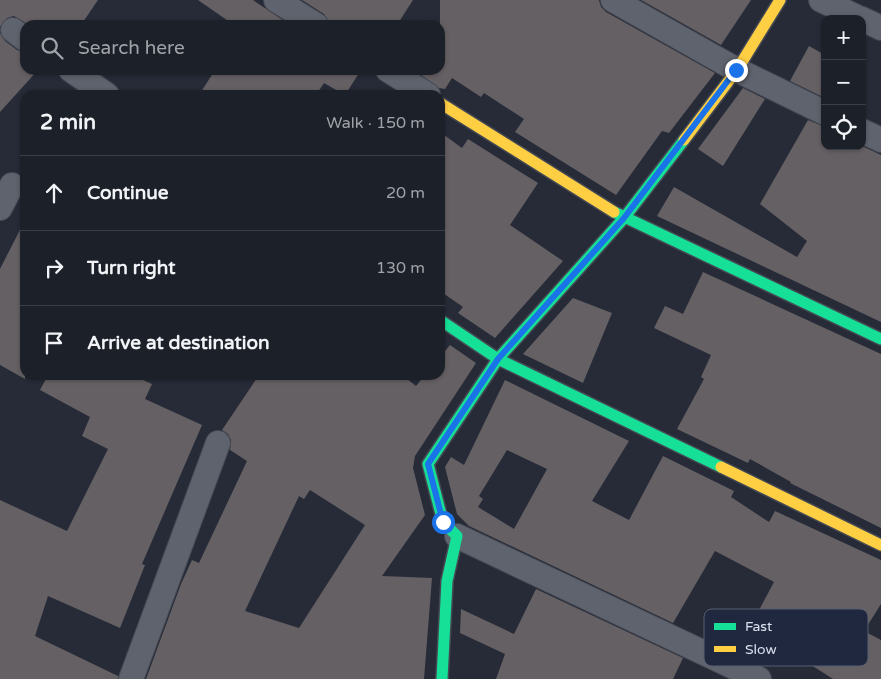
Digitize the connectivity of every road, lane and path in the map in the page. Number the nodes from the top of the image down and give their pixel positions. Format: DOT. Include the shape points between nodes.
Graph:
graph roads {
  1 [pos="276,0"];
  2 [pos="613,0"];
  3 [pos="780,0"];
  4 [pos="821,0"];
  5 [pos="853,15"];
  6 [pos="308,20"];
  7 [pos="866,21"];
  8 [pos="881,28"];
  9 [pos="736,70"];
  10 [pos="78,75"];
  11 [pos="396,75"];
  12 [pos="100,90"];
  13 [pos="420,90"];
  14 [pos="445,106"];
  15 [pos="821,111"];
  16 [pos="866,133"];
  17 [pos="881,140"];
  18 [pos="12,185"];
  19 [pos="0,208"];
  20 [pos="624,218"];
  21 [pos="445,323"];
  22 [pos="881,339"];
  23 [pos="498,359"];
  24 [pos="218,443"];
  25 [pos="457,536"];
  26 [pos="881,545"];
  27 [pos="704,653"];
  28 [pos="732,666"];
  29 [pos="132,679"];
  30 [pos="442,679"];
  31 [pos="759,679"];
  1 -- 6 [label="street"];
  2 -- 9 [label="street"];
  3 -- 9 [label="street"];
  4 -- 5 [label="street"];
  7 -- 8 [label="street"];
  9 -- 15 [label="street"];
  9 -- 20 [label="street"];
  10 -- 12 [label="street"];
  11 -- 13 [label="street"];
  14 -- 20 [label="street"];
  16 -- 17 [label="street"];
  18 -- 19 [label="street"];
  20 -- 22 [label="street"];
  20 -- 23 [label="street"];
  21 -- 23 [label="street"];
  23 -- 25 [label="street" via="428,464 443,522"];
  23 -- 26 [label="street"];
  24 -- 29 [label="street"];
  25 -- 27 [label="street"];
  25 -- 30 [label="street" via="447,581"];
  28 -- 31 [label="street"];
}
